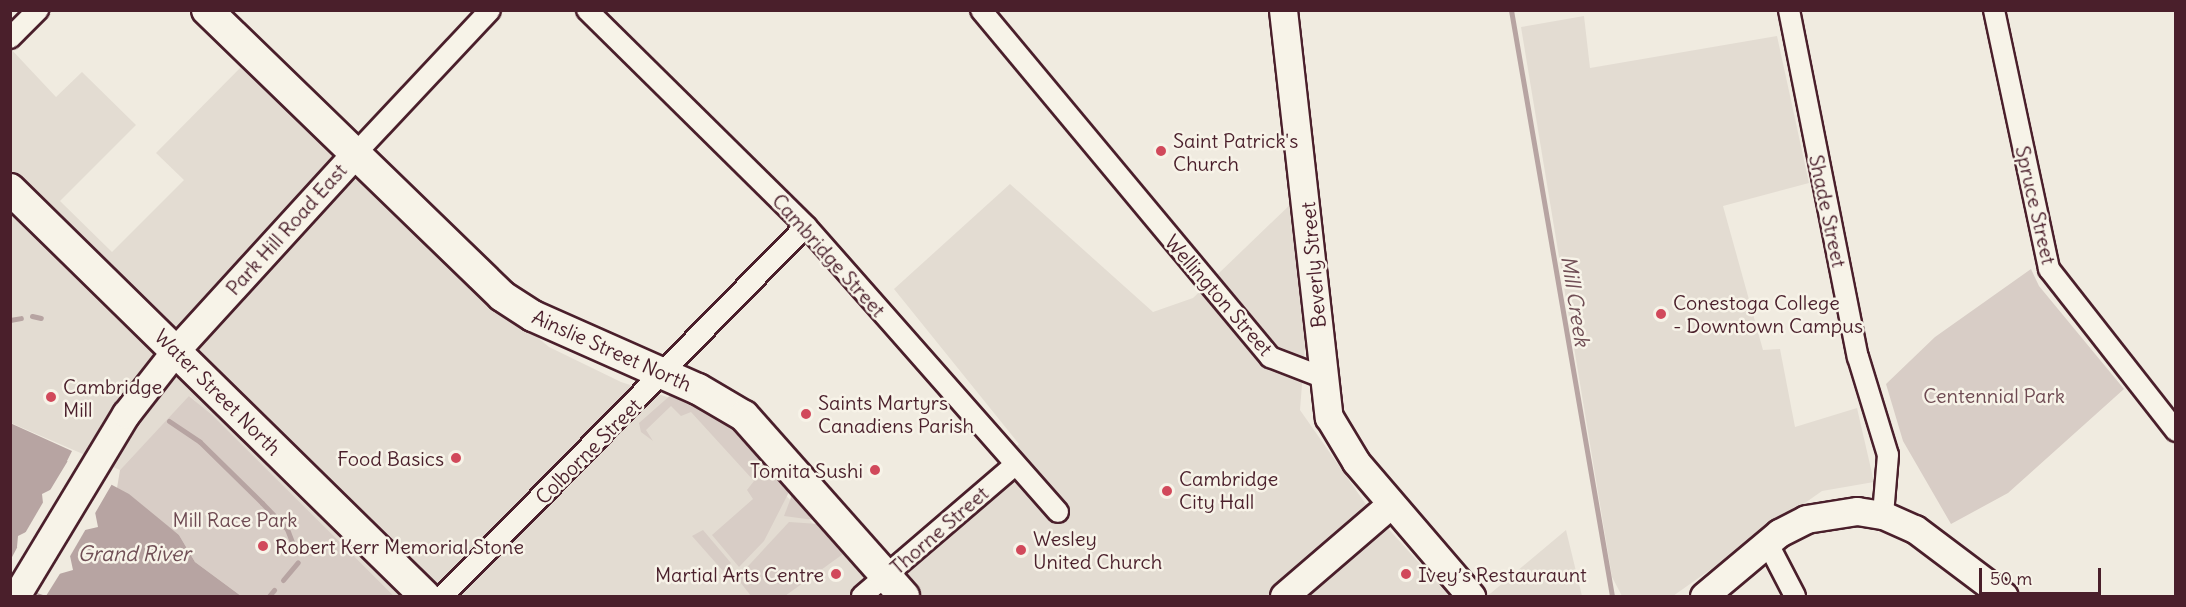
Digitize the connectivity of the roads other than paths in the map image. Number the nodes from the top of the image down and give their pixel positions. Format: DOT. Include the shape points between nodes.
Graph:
graph roads {
  1 [pos="38,10"];
  2 [pos="207,10"];
  3 [pos="490,10"];
  4 [pos="587,10"];
  5 [pos="981,10"];
  6 [pos="1283,10"];
  7 [pos="1789,10"];
  8 [pos="1994,10"];
  9 [pos="10,38"];
  10 [pos="355,154"];
  11 [pos="10,189"];
  12 [pos="806,226"];
  13 [pos="176,350"];
  14 [pos="664,374"];
  15 [pos="1322,377"];
  16 [pos="2175,431"];
  17 [pos="1015,465"];
  18 [pos="1391,504"];
  19 [pos="1058,512"];
  20 [pos="1883,514"];
  21 [pos="1767,542"];
  22 [pos="895,586"];
  23 [pos="16,597"];
  24 [pos="425,597"];
  25 [pos="444,597"];
  26 [pos="862,597"];
  27 [pos="1284,597"];
  28 [pos="1471,597"];
  29 [pos="1704,597"];
  30 [pos="1795,597"];
  31 [pos="2004,597"];
  1 -- 9 [label="street"];
  2 -- 10 [label="main road, Ainslie Street North"];
  3 -- 10 [label="street, Park Hill Road East"];
  4 -- 12 [label="street, Cambridge Street"];
  5 -- 15 [label="street, Wellington Street" via="1270,357"];
  6 -- 15 [label="main road, Beverly Street" via="1310,214"];
  7 -- 20 [label="street, Shade Street" via="1858,357 1888,455"];
  8 -- 16 [label="street, Spruce Street" via="2049,269"];
  10 -- 13 [label="main road, Park Hill Road East"];
  10 -- 14 [label="main road, Ainslie Street North" via="502,296 543,321"];
  11 -- 13 [label="main road, Water Street North"];
  12 -- 14 [label="street, Colborne Street"];
  12 -- 17 [label="street, Cambridge Street"];
  13 -- 23 [label="main road, Park Hill Road East" via="98,460"];
  13 -- 24 [label="main road, Water Street North"];
  14 -- 22 [label="main road, Ainslie Street North" via="744,416"];
  14 -- 25 [label="street, Colborne Street"];
  15 -- 18 [label="main road" via="1337,434"];
  17 -- 19 [label="street, Cambridge Street"];
  17 -- 22 [label="street, Thorne Street"];
  18 -- 27 [label="main road"];
  18 -- 28 [label="main road"];
  20 -- 21 [label="main road" via="1815,517"];
  20 -- 31 [label="main road" via="1915,529"];
  21 -- 29 [label="main road"];
  21 -- 30 [label="street"];
  22 -- 26 [label="street, Thorne Street"];
}
